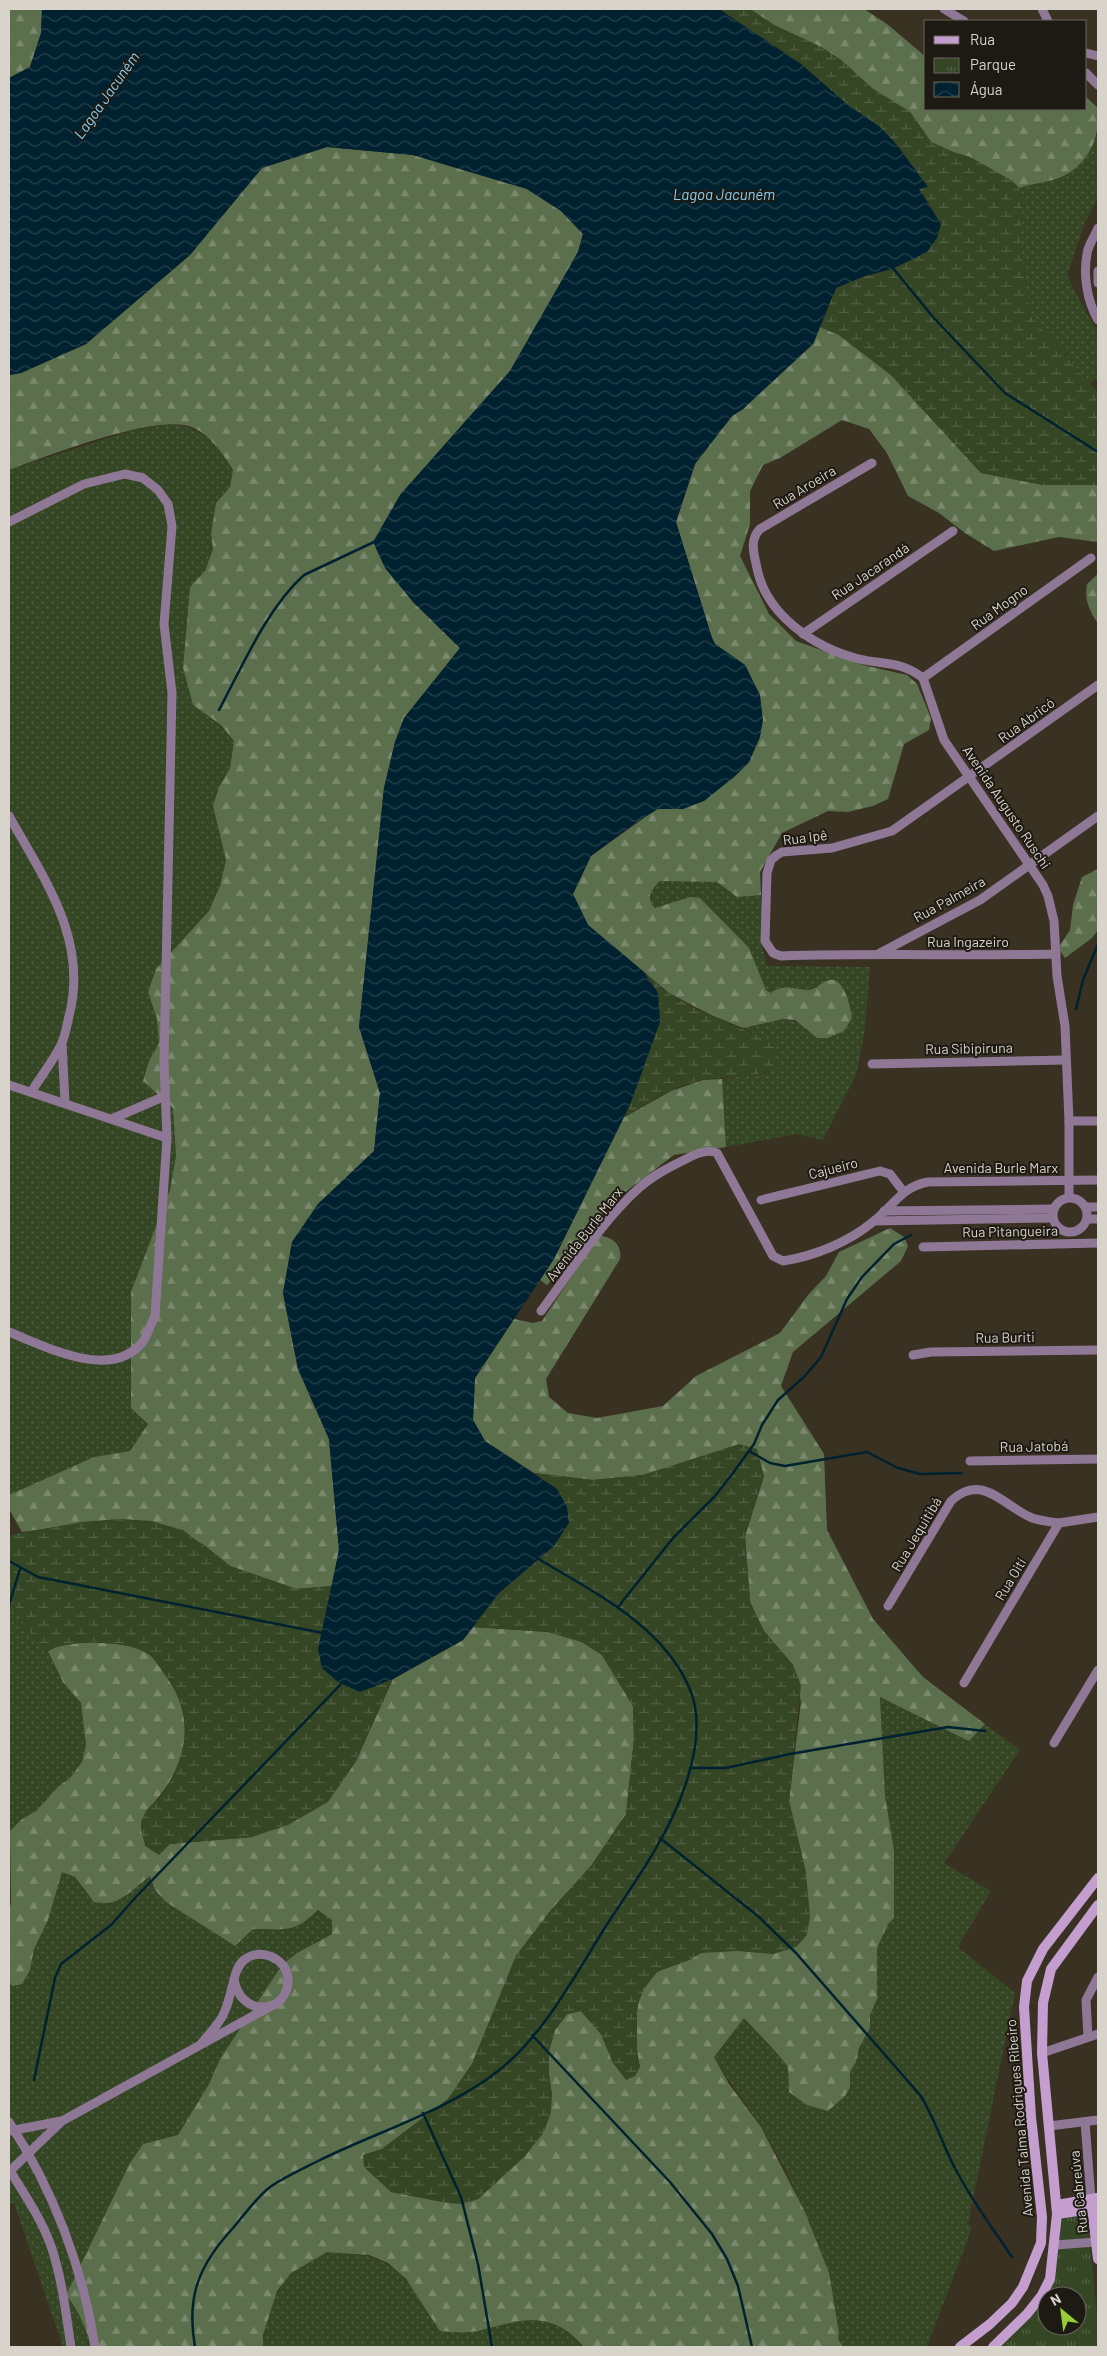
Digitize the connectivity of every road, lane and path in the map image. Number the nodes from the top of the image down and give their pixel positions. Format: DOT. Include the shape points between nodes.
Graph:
graph roads {
  1 [pos="944,9"];
  2 [pos="962,20"];
  3 [pos="1087,74"];
  4 [pos="1098,86"];
  5 [pos="1098,228"];
  6 [pos="1098,271"];
  7 [pos="1098,283"];
  8 [pos="1098,320"];
  9 [pos="872,462"];
  10 [pos="9,522"];
  11 [pos="953,531"];
  12 [pos="1091,558"];
  13 [pos="803,634"];
  14 [pos="924,678"];
  15 [pos="1098,685"];
  16 [pos="969,777"];
  17 [pos="9,816"];
  18 [pos="1098,816"];
  19 [pos="1030,866"];
  20 [pos="880,953"];
  21 [pos="1056,954"];
  22 [pos="62,1044"];
  23 [pos="1066,1060"];
  24 [pos="872,1064"];
  25 [pos="9,1085"];
  26 [pos="32,1091"];
  27 [pos="165,1096"];
  28 [pos="65,1102"];
  29 [pos="114,1118"];
  30 [pos="1069,1121"];
  31 [pos="1098,1121"];
  32 [pos="167,1138"];
  33 [pos="1070,1180"];
  34 [pos="1098,1180"];
  35 [pos="903,1191"];
  36 [pos="1069,1197"];
  37 [pos="761,1200"];
  38 [pos="1086,1207"];
  39 [pos="1098,1207"];
  40 [pos="884,1211"];
  41 [pos="1053,1214"];
  42 [pos="1086,1219"];
  43 [pos="1098,1219"];
  44 [pos="874,1221"];
  45 [pos="1068,1232"];
  46 [pos="1098,1243"];
  47 [pos="1069,1244"];
  48 [pos="923,1246"];
  49 [pos="541,1311"];
  50 [pos="9,1332"];
  51 [pos="1098,1350"];
  52 [pos="913,1355"];
  53 [pos="1098,1459"];
  54 [pos="970,1460"];
  55 [pos="1098,1517"];
  56 [pos="1059,1523"];
  57 [pos="888,1606"];
  58 [pos="1098,1670"];
  59 [pos="964,1683"];
  60 [pos="1054,1743"];
  61 [pos="1098,1878"];
  62 [pos="1098,1905"];
  63 [pos="1098,1977"];
  64 [pos="234,1979"];
  65 [pos="273,2005"];
  66 [pos="1098,2034"];
  67 [pos="1088,2037"];
  68 [pos="200,2045"];
  69 [pos="1042,2053"];
  70 [pos="1098,2120"];
  71 [pos="62,2121"];
  72 [pos="1085,2122"];
  73 [pos="1049,2126"];
  74 [pos="10,2128"];
  75 [pos="26,2152"];
  76 [pos="9,2170"];
  77 [pos="1095,2204"];
  78 [pos="1057,2209"];
  79 [pos="1096,2242"];
  80 [pos="1055,2245"];
  81 [pos="1098,2259"];
  82 [pos="71,2347"];
  83 [pos="95,2347"];
  84 [pos="960,2347"];
  85 [pos="993,2347"];
  1 -- 2 [label="street"];
  3 -- 4 [label="street"];
  5 -- 8 [label="street" via="1087,252 1086,282"];
  6 -- 7 [label="street"];
  9 -- 13 [label="street, Rua Aroeira" via="760,529 754,538 753,552 766,594"];
  10 -- 27 [label="street" via="84,484 125,474 143,478 168,504 172,526 164,624 172,702"];
  11 -- 13 [label="street, Rua Jacarandá"];
  12 -- 14 [label="street, Rua Mogno"];
  13 -- 14 [label="street" via="823,646 859,659 902,665"];
  14 -- 16 [label="street, Avenida Augusto Ruschi" via="944,740"];
  15 -- 16 [label="street, Rua Abricó"];
  16 -- 19 [label="street, Avenida Augusto Ruschi"];
  16 -- 20 [label="street, Rua Ipê" via="892,831 832,848 782,852 771,860 767,873 765,941 774,953 780,956"];
  17 -- 22 [label="street" via="52,894 69,938 75,994"];
  18 -- 19 [label="street, Rua Palmeira"];
  19 -- 20 [label="street, Rua Palmeira" via="980,900"];
  19 -- 21 [label="street, Avenida Augusto Ruschi" via="1048,896 1054,921"];
  20 -- 21 [label="street, Rua Ingazeiro" via="960,956"];
  21 -- 23 [label="street, Avenida Augusto Ruschi"];
  22 -- 26 [label="street"];
  22 -- 28 [label="street"];
  23 -- 24 [label="street, Rua Sibipiruna"];
  23 -- 30 [label="street, Avenida Augusto Ruschi"];
  25 -- 26 [label="street"];
  26 -- 28 [label="street"];
  27 -- 29 [label="street"];
  27 -- 32 [label="street"];
  28 -- 29 [label="street"];
  29 -- 32 [label="street"];
  30 -- 31 [label="street"];
  30 -- 33 [label="street, Avenida Augusto Ruschi"];
  32 -- 50 [label="street" via="155,1316 143,1340 128,1353 93,1361"];
  33 -- 34 [label="street, Avenida Burle Marx"];
  33 -- 35 [label="street, Avenida Burle Marx" via="928,1182"];
  33 -- 36 [label="street, Avenida Augusto Ruschi"];
  35 -- 37 [label="street, Cajueiro" via="890,1174 880,1171"];
  35 -- 40 [label="street, Avenida Burle Marx"];
  36 -- 38 [label="street"];
  36 -- 41 [label="street" via="1058,1202"];
  38 -- 39 [label="street"];
  38 -- 42 [label="street"];
  40 -- 41 [label="street"];
  40 -- 44 [label="street, Avenida Burle Marx"];
  41 -- 44 [label="street, Avenida Burle Marx"];
  41 -- 45 [label="street" via="1058,1228"];
  42 -- 43 [label="street"];
  42 -- 45 [label="street" via="1080,1229"];
  44 -- 49 [label="street, Avenida Burle Marx" via="822,1251 794,1259 778,1259 773,1256 717,1153 694,1155 639,1188 614,1214"];
  45 -- 47 [label="street"];
  46 -- 47 [label="street, Rua Pitangueira"];
  47 -- 48 [label="street, Rua Pitangueira"];
  51 -- 52 [label="street, Rua Buriti" via="931,1352"];
  53 -- 54 [label="street, Rua Jatobá"];
  55 -- 56 [label="street"];
  56 -- 57 [label="street, Rua Jequitibá" via="1031,1517 982,1489 961,1492 951,1501"];
  56 -- 59 [label="street, Rua Oití"];
  58 -- 60 [label="street"];
  61 -- 84 [label="main road, Avenida Talma Rodrigues Ribeiro" via="1043,1949 1027,1981 1024,2007 1042,2217 1041,2243 1023,2287 1012,2303"];
  62 -- 69 [label="main road, Avenida Talma Rodrigues Ribeiro" via="1051,1969 1043,2003"];
  63 -- 67 [label="street" via="1086,2000"];
  64 -- 65 [label="street" via="242,2000 262,2008"];
  64 -- 65 [label="street" via="237,1968 254,1955 266,1954 276,1958 288,1977 282,1998"];
  64 -- 68 [label="street" via="225,2012"];
  65 -- 68 [label="street"];
  66 -- 67 [label="street"];
  67 -- 69 [label="street"];
  68 -- 71 [label="street"];
  69 -- 73 [label="main road, Avenida Talma Rodrigues Ribeiro"];
  70 -- 72 [label="street"];
  71 -- 74 [label="street"];
  71 -- 75 [label="street"];
  72 -- 73 [label="street"];
  72 -- 77 [label="street, Rua Cabreúva"];
  73 -- 78 [label="main road, Avenida Talma Rodrigues Ribeiro"];
  74 -- 75 [label="street"];
  75 -- 76 [label="street"];
  75 -- 83 [label="street" via="67,2236 91,2317"];
  76 -- 82 [label="street" via="37,2215 51,2247"];
  77 -- 78 [label="main road"];
  77 -- 79 [label="main road, Rua Cabreúva"];
  78 -- 80 [label="main road, Avenida Talma Rodrigues Ribeiro"];
  79 -- 80 [label="street"];
  79 -- 81 [label="main road, Rua Cabreúva"];
  80 -- 85 [label="main road, Avenida Talma Rodrigues Ribeiro" via="1050,2279 1042,2295"];
}
